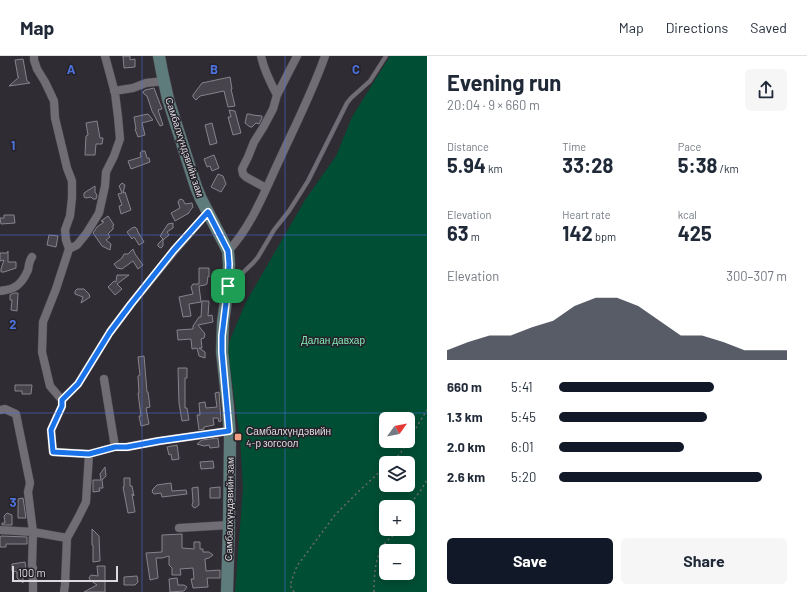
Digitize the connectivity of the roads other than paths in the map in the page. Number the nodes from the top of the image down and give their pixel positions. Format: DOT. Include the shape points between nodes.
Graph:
graph roads {
  1 [pos="34,56"];
  2 [pos="105,56"];
  3 [pos="159,56"];
  4 [pos="261,56"];
  5 [pos="297,56"];
  6 [pos="325,56"];
  7 [pos="386,56"];
  8 [pos="164,81"];
  9 [pos="114,91"];
  10 [pos="277,95"];
  11 [pos="266,188"];
  12 [pos="208,212"];
  13 [pos="69,249"];
  14 [pos="228,251"];
  15 [pos="32,257"];
  16 [pos="228,286"];
  17 [pos="0,291"];
  18 [pos="104,379"];
  19 [pos="62,400"];
  20 [pos="0,410"];
  21 [pos="229,431"];
  22 [pos="115,447"];
  23 [pos="89,454"];
  24 [pos="229,525"];
  25 [pos="180,528"];
  26 [pos="0,530"];
  27 [pos="33,532"];
  28 [pos="67,538"];
  29 [pos="33,592"];
  30 [pos="64,592"];
  31 [pos="227,592"];
  1 -- 13 [label="street" via="37,69 54,101 55,118 72,181 71,210 65,230"];
  2 -- 9 [label="street"];
  3 -- 8 [label="street, Самбалхүндэвийн зам"];
  4 -- 10 [label="street" via="270,84"];
  5 -- 10 [label="street"];
  6 -- 11 [label="street" via="314,86"];
  7 -- 16 [label="lane" via="370,81 347,103 308,181 258,257"];
  8 -- 9 [label="street"];
  8 -- 12 [label="street, Самбалхүндэвийн зам" via="196,187"];
  9 -- 13 [label="street" via="120,140 106,172 99,213 77,245"];
  10 -- 11 [label="street" via="273,109 242,169 246,177"];
  11 -- 14 [label="street" via="241,235"];
  12 -- 14 [label="street, Самбалхүндэвийн зам"];
  12 -- 19 [label="street" via="131,304 110,332 78,384"];
  13 -- 19 [label="street" via="43,322 42,352 50,386"];
  14 -- 16 [label="street, Самбалхүндэвийн зам"];
  15 -- 17 [label="street" via="28,271 18,285"];
  16 -- 21 [label="street, Самбалхүндэвийн зам" via="222,352"];
  18 -- 22 [label="street"];
  19 -- 23 [label="street" via="62,406 51,430 53,452"];
  20 -- 27 [label="street" via="5,409 16,414 30,483 28,492"];
  21 -- 22 [label="street"];
  21 -- 24 [label="street, Самбалхүндэвийн зам"];
  22 -- 23 [label="street"];
  23 -- 28 [label="street" via="86,502"];
  24 -- 25 [label="street"];
  24 -- 31 [label="street, Самбалхүндэвийн зам"];
  26 -- 27 [label="street"];
  27 -- 28 [label="street"];
  27 -- 29 [label="street"];
  28 -- 30 [label="street"];
}
